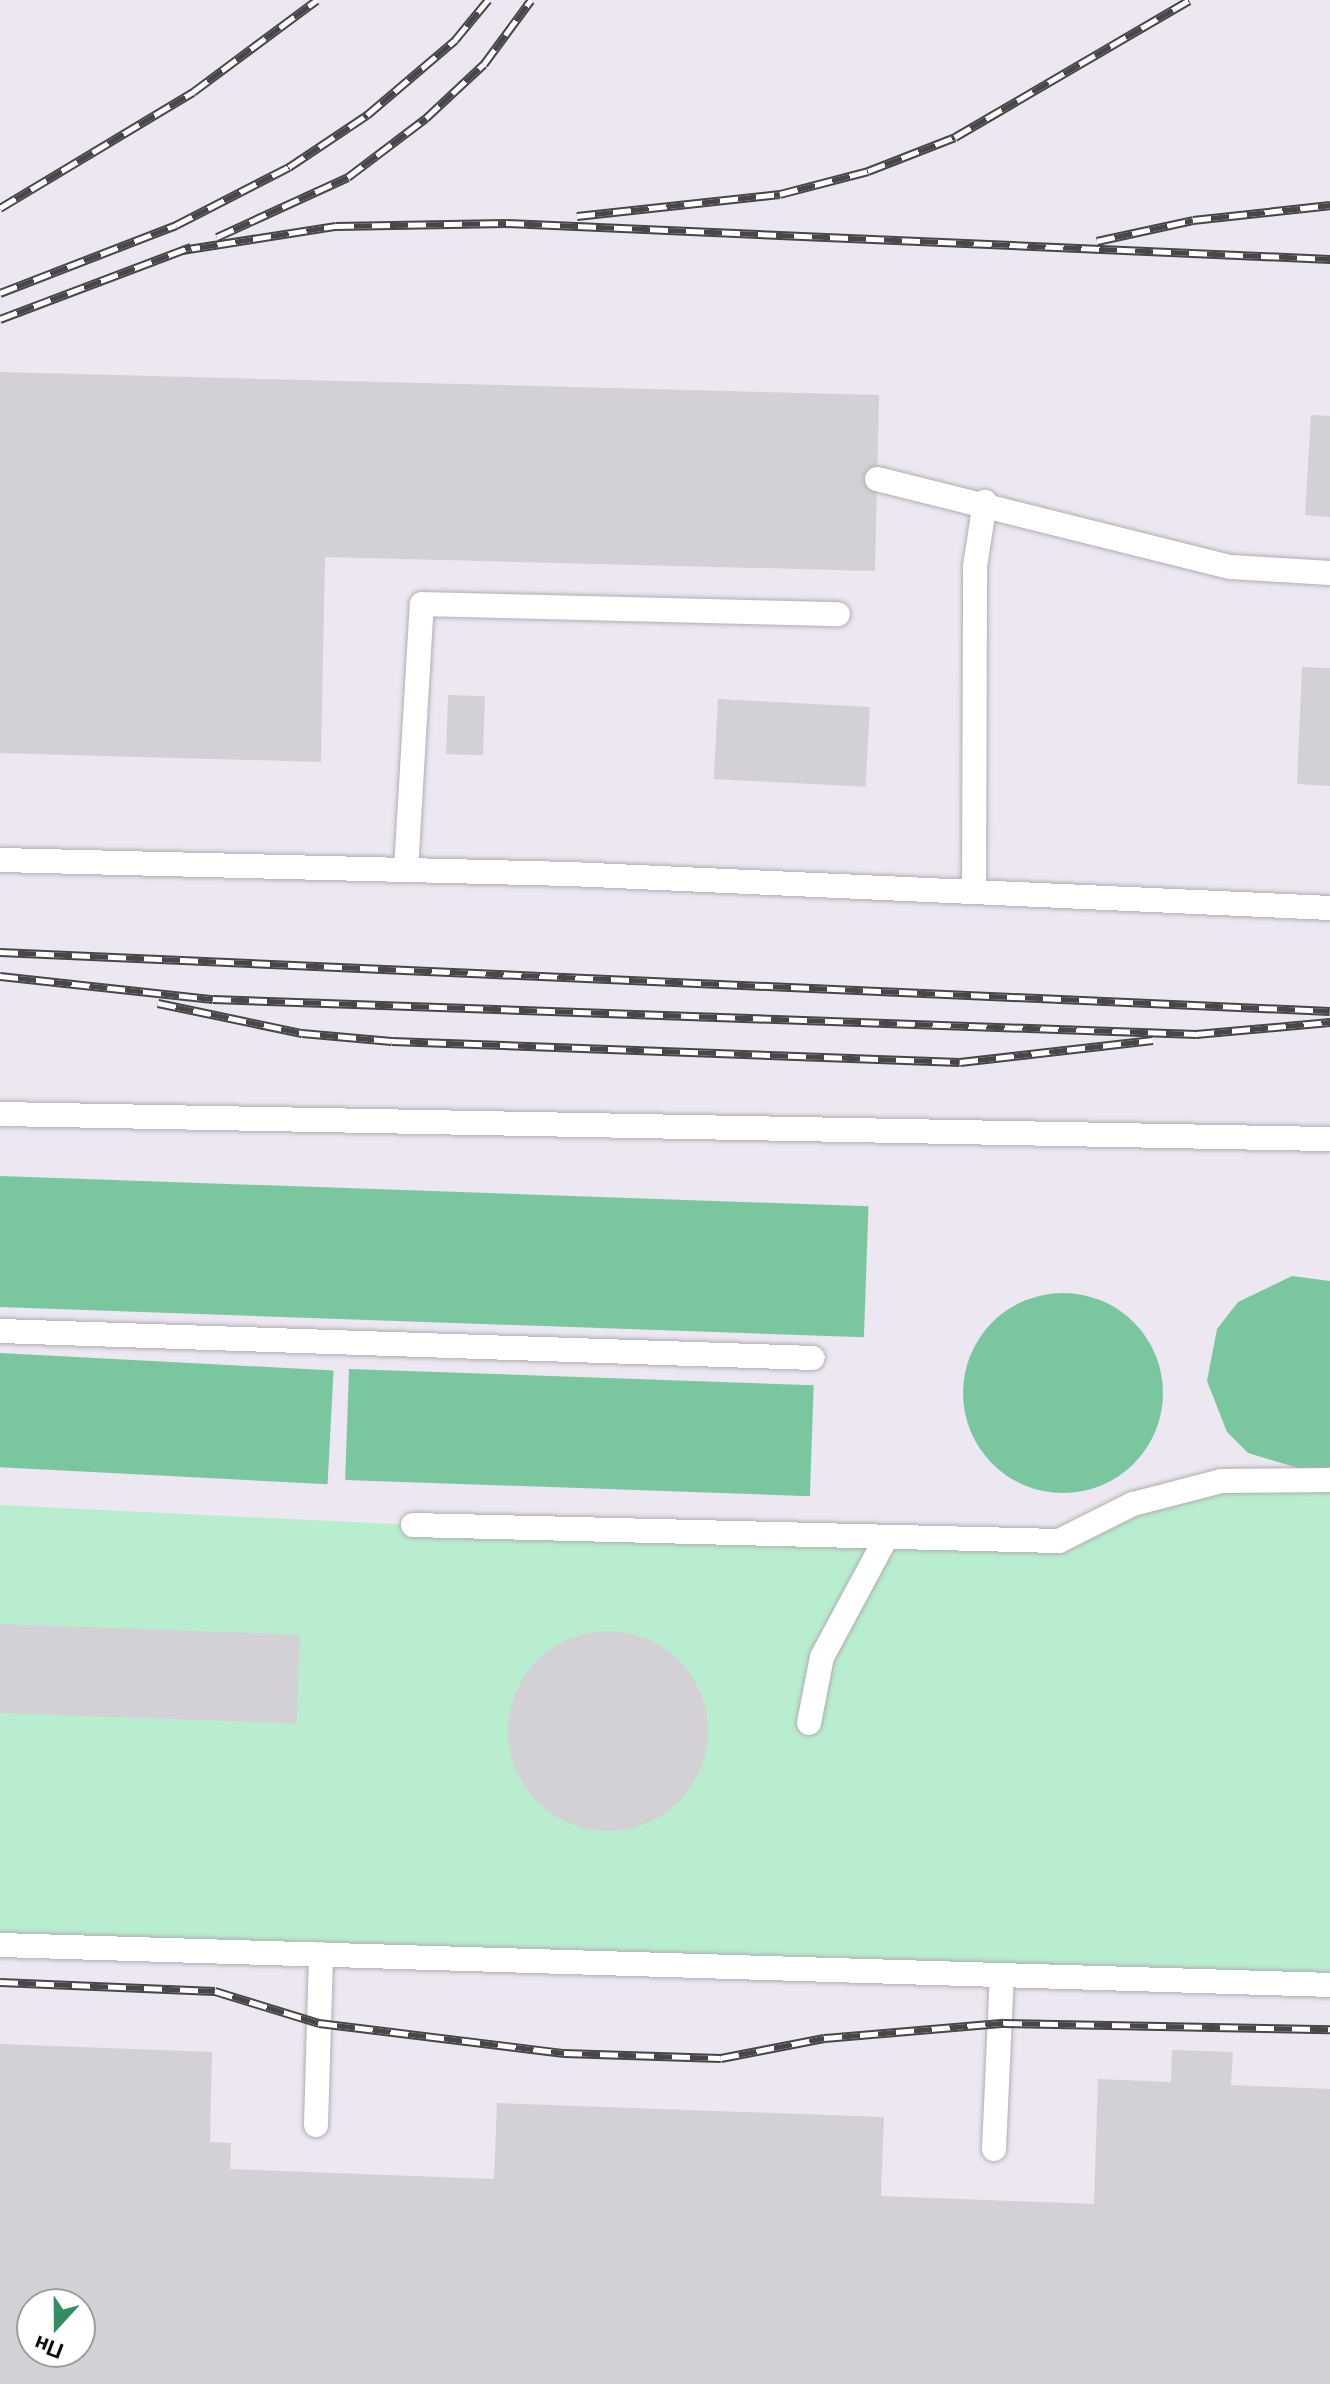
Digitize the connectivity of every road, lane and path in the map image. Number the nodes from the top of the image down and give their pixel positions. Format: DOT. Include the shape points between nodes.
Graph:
graph roads {
  1 [pos="877,479"];
  2 [pos="985,502"];
  3 [pos="1330,573"];
  4 [pos="838,614"];
  5 [pos="0,860"];
  6 [pos="406,870"];
  7 [pos="974,892"];
  8 [pos="1330,908"];
  9 [pos="0,1114"];
  10 [pos="1330,1139"];
  11 [pos="0,1331"];
  12 [pos="813,1358"];
  13 [pos="1330,1480"];
  14 [pos="413,1525"];
  15 [pos="885,1540"];
  16 [pos="809,1723"];
  17 [pos="0,1945"];
  18 [pos="321,1954"];
  19 [pos="1002,1975"];
  20 [pos="1330,1985"];
  21 [pos="316,2125"];
  22 [pos="994,2149"];
  1 -- 2 [label="lane"];
  2 -- 3 [label="lane" via="1231,567"];
  2 -- 7 [label="lane" via="975,566"];
  4 -- 6 [label="lane" via="422,604"];
  5 -- 6 [label="lane"];
  6 -- 7 [label="lane"];
  7 -- 8 [label="lane"];
  9 -- 10 [label="lane"];
  11 -- 12 [label="lane"];
  13 -- 15 [label="lane" via="1221,1481 1133,1504 1059,1541"];
  14 -- 15 [label="lane"];
  15 -- 16 [label="lane" via="822,1657"];
  17 -- 18 [label="lane"];
  18 -- 19 [label="lane"];
  18 -- 21 [label="lane"];
  19 -- 20 [label="lane"];
  19 -- 22 [label="lane"];
}
